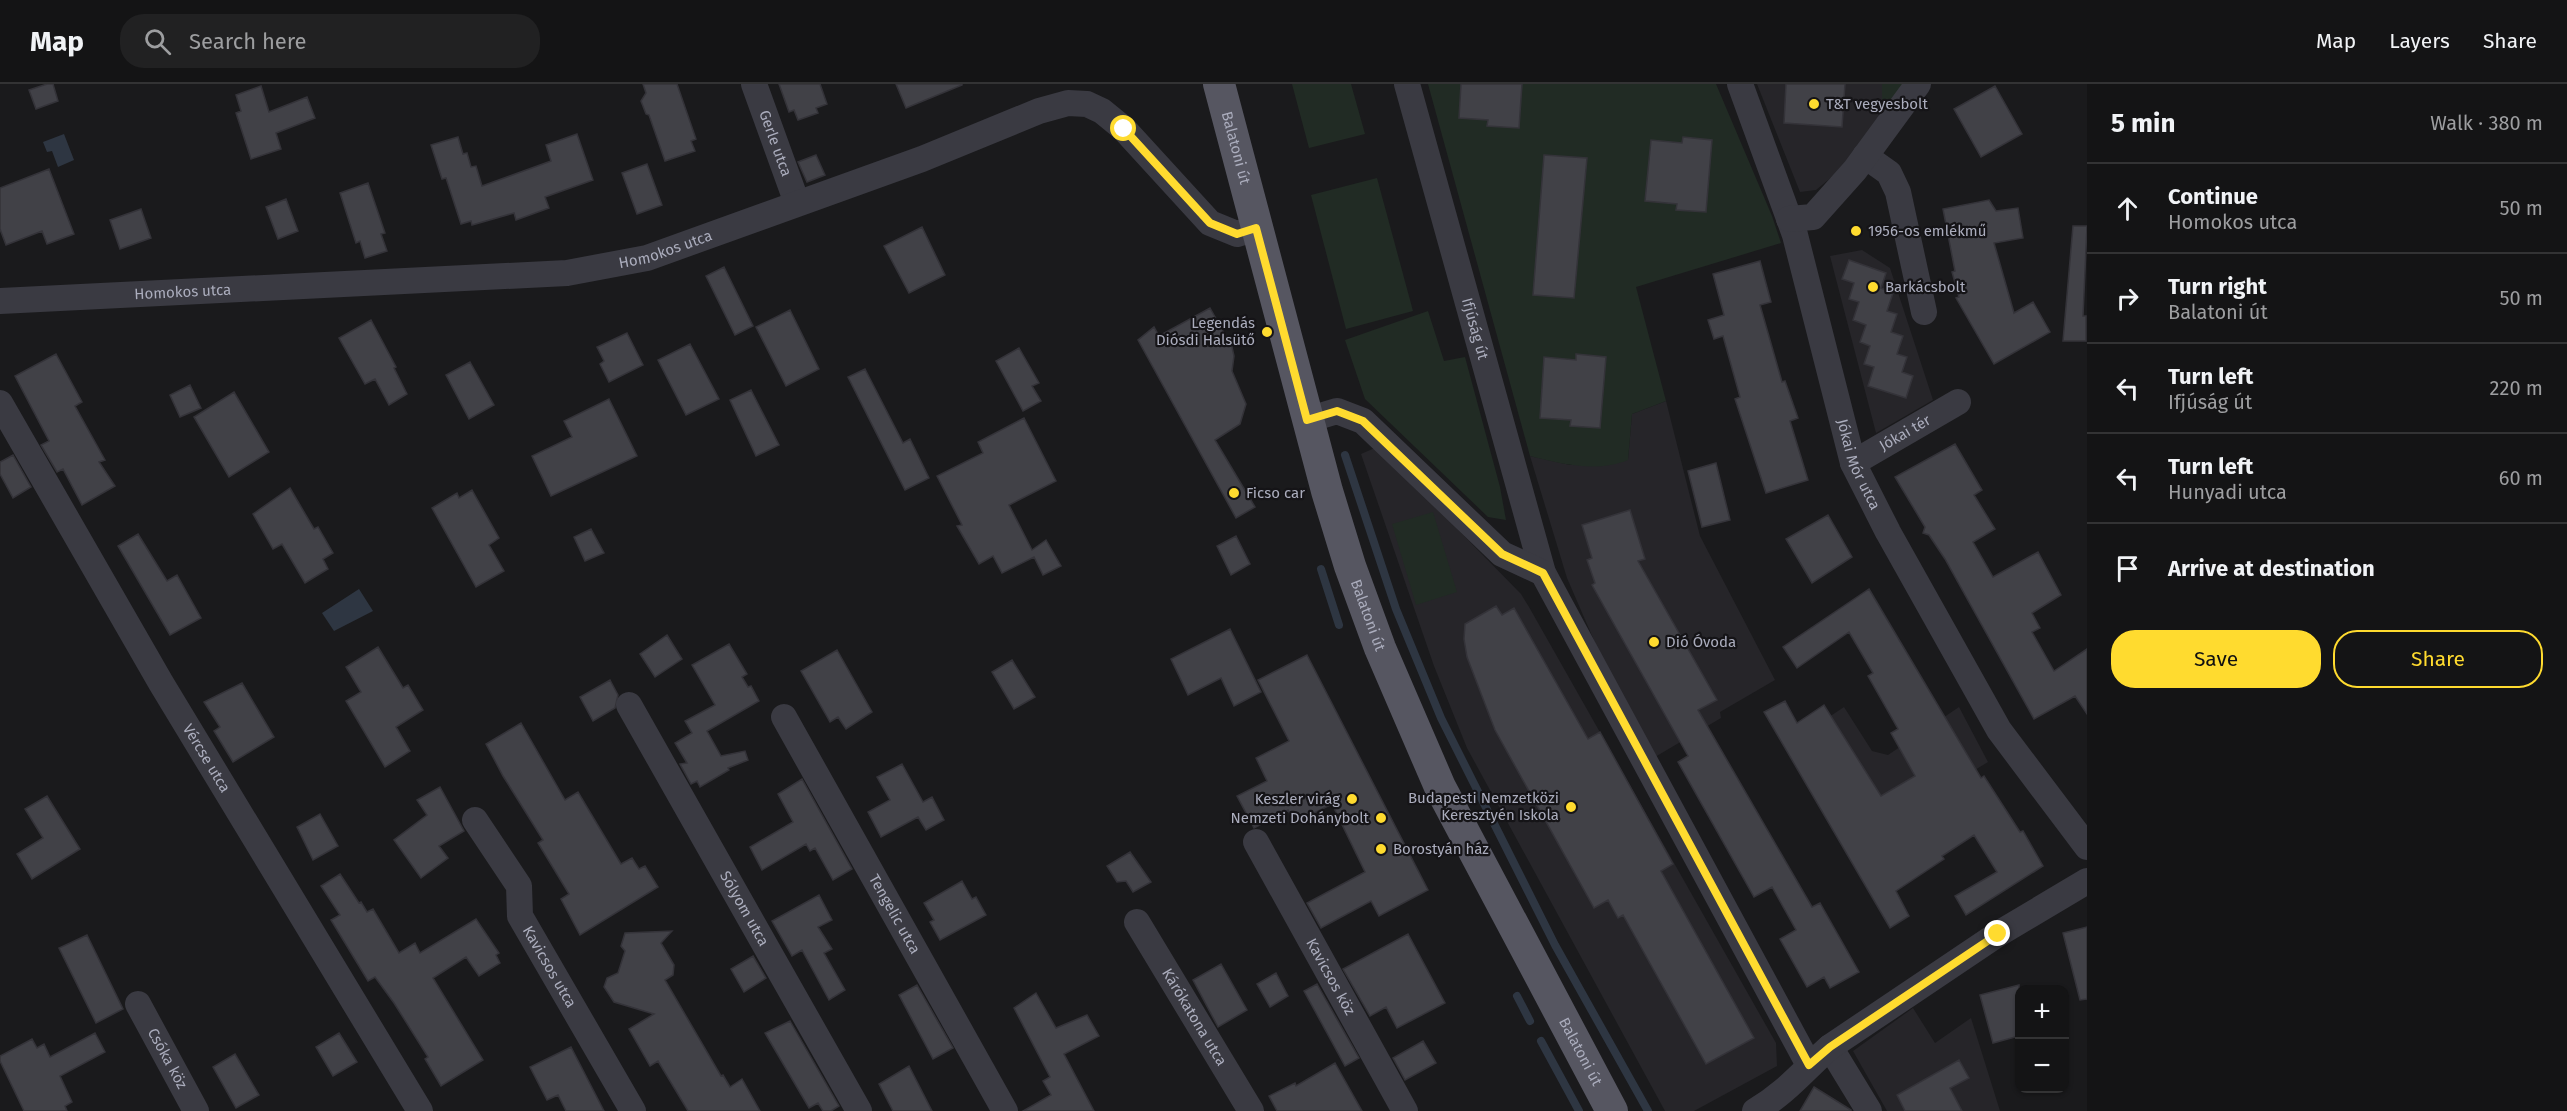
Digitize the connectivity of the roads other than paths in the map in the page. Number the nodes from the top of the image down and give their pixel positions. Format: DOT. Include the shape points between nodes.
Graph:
graph roads {
  1 [pos="754,84"];
  2 [pos="1219,84"];
  3 [pos="1407,84"];
  4 [pos="1740,84"];
  5 [pos="1918,84"];
  6 [pos="1865,156"];
  7 [pos="797,203"];
  8 [pos="1789,219"];
  9 [pos="1256,228"];
  10 [pos="0,301"];
  11 [pos="1924,312"];
  12 [pos="1958,402"];
  13 [pos="0,403"];
  14 [pos="1307,420"];
  15 [pos="1853,464"];
  16 [pos="1543,573"];
  17 [pos="629,705"];
  18 [pos="784,717"];
  19 [pos="475,820"];
  20 [pos="1256,842"];
  21 [pos="2087,847"];
  22 [pos="2087,881"];
  23 [pos="1137,922"];
  24 [pos="138,1004"];
  25 [pos="1830,1047"];
  26 [pos="1809,1065"];
  27 [pos="196,1111"];
  28 [pos="420,1111"];
  29 [pos="633,1111"];
  30 [pos="859,1111"];
  31 [pos="1005,1111"];
  32 [pos="1251,1111"];
  33 [pos="1405,1111"];
  34 [pos="1612,1111"];
  35 [pos="1755,1111"];
  36 [pos="1869,1111"];
  1 -- 7 [label="street, Gerle utca"];
  2 -- 9 [label="main road, Balatoni út"];
  3 -- 16 [label="street, Ifjúság út"];
  4 -- 8 [label="street, Jókai Mór utca"];
  5 -- 6 [label="street"];
  6 -- 8 [label="street" via="1813,217"];
  6 -- 11 [label="street" via="1889,173 1898,192"];
  7 -- 9 [label="street, Homokos utca" via="922,159 1039,111 1068,103 1087,104 1124,129 1210,223 1237,234"];
  7 -- 10 [label="street, Homokos utca" via="647,258 567,273"];
  8 -- 15 [label="street, Jókai Mór utca"];
  9 -- 14 [label="main road, Balatoni út"];
  12 -- 15 [label="street, Jókai tér"];
  13 -- 28 [label="street, Vércse utca" via="161,683"];
  14 -- 16 [label="street" via="1337,411 1363,421 1502,554"];
  14 -- 34 [label="main road, Balatoni út" via="1350,566 1413,728 1484,872"];
  15 -- 21 [label="street, Jókai Mór utca" via="1999,730"];
  16 -- 26 [label="street, Ifjúság út"];
  17 -- 30 [label="street, Sólyom utca"];
  18 -- 31 [label="street, Tengelic utca"];
  19 -- 29 [label="street, Kavicsos utca" via="519,886 519,916"];
  20 -- 33 [label="street, Kavicsos köz"];
  22 -- 25 [label="street" via="1998,934"];
  23 -- 32 [label="street, Kárókatona utca"];
  24 -- 27 [label="street, Csóka köz"];
  25 -- 26 [label="street"];
  25 -- 36 [label="street"];
  26 -- 35 [label="street" via="1789,1089"];
}
